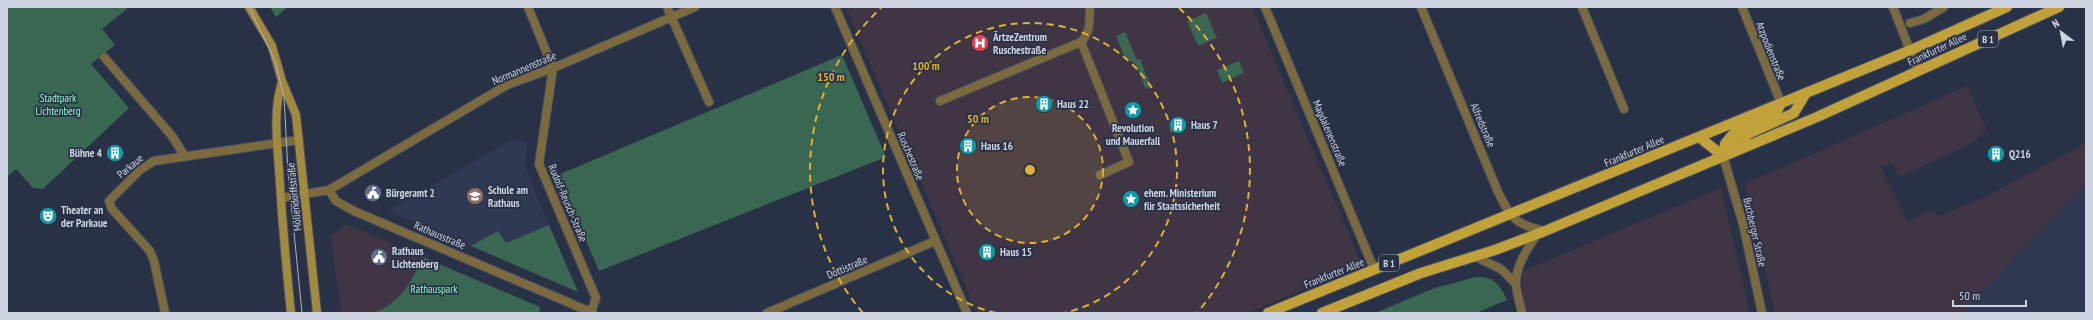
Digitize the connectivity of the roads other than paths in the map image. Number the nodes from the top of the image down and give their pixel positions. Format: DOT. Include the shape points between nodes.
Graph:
graph roads {
  1 [pos="249,7"];
  2 [pos="528,7"];
  3 [pos="667,7"];
  4 [pos="695,7"];
  5 [pos="835,7"];
  6 [pos="1090,7"];
  7 [pos="1265,7"];
  8 [pos="1421,7"];
  9 [pos="1582,7"];
  10 [pos="1742,7"];
  11 [pos="1893,7"];
  12 [pos="1944,7"];
  13 [pos="2008,7"];
  14 [pos="2059,7"];
  15 [pos="673,16"];
  16 [pos="1910,23"];
  17 [pos="1080,42"];
  18 [pos="1911,50"];
  19 [pos="104,57"];
  20 [pos="553,68"];
  21 [pos="1918,71"];
  22 [pos="282,81"];
  23 [pos="1806,93"];
  24 [pos="940,101"];
  25 [pos="709,102"];
  26 [pos="1781,103"];
  27 [pos="1624,109"];
  28 [pos="1699,137"];
  29 [pos="299,140"];
  30 [pos="277,143"];
  31 [pos="184,155"];
  32 [pos="1723,156"];
  33 [pos="1100,175"];
  34 [pos="329,190"];
  35 [pos="305,195"];
  36 [pos="281,198"];
  37 [pos="1510,215"];
  38 [pos="1541,232"];
  39 [pos="936,241"];
  40 [pos="1474,256"];
  41 [pos="1374,269"];
  42 [pos="1516,284"];
  43 [pos="592,312"];
  44 [pos="166,313"];
  45 [pos="291,313"];
  46 [pos="317,313"];
  47 [pos="767,313"];
  48 [pos="967,313"];
  49 [pos="1268,313"];
  50 [pos="1322,313"];
  51 [pos="1522,313"];
  52 [pos="1762,313"];
  1 -- 22 [label="main road, Möllendorffstraße" via="272,46"];
  2 -- 20 [label="street"];
  3 -- 15 [label="street"];
  4 -- 15 [label="street, Normannenstraße"];
  5 -- 39 [label="street, Ruschestraße"];
  6 -- 17 [label="street" via="1087,35"];
  7 -- 41 [label="street, Magdalenenstraße"];
  8 -- 37 [label="street, Alfredstraße"];
  9 -- 27 [label="street"];
  10 -- 26 [label="street, Atzpodienstraße"];
  11 -- 18 [label="street"];
  12 -- 16 [label="street" via="1924,19"];
  13 -- 18 [label="main road, Frankfurter Allee / B 1"];
  14 -- 21 [label="main road, Frankfurter Allee / B 1"];
  15 -- 20 [label="street, Normannenstraße"];
  15 -- 25 [label="street"];
  17 -- 24 [label="street"];
  17 -- 33 [label="street" via="1129,162"];
  18 -- 21 [label="street"];
  18 -- 23 [label="main road, Frankfurter Allee / B 1"];
  19 -- 31 [label="street" via="172,136"];
  20 -- 34 [label="street, Normannenstraße" via="507,85"];
  20 -- 43 [label="street, Rudolf-Reusch-Straße" via="539,164 596,298"];
  21 -- 32 [label="main road, Frankfurter Allee / B 1"];
  22 -- 29 [label="main road, Möllendorffstraße" via="296,115"];
  22 -- 30 [label="main road, Möllendorffstraße" via="277,113"];
  23 -- 26 [label="main road, Frankfurter Allee / B 1"];
  23 -- 32 [label="main road" via="1794,113 1748,134"];
  26 -- 28 [label="main road, Frankfurter Allee / B 1"];
  26 -- 32 [label="main road" via="1775,115 1734,133 1725,144"];
  28 -- 32 [label="main road"];
  28 -- 37 [label="main road, Frankfurter Allee / B 1"];
  29 -- 30 [label="street, Parkaue"];
  29 -- 35 [label="main road, Möllendorffstraße"];
  30 -- 31 [label="street, Parkaue"];
  30 -- 36 [label="main road, Möllendorffstraße"];
  31 -- 44 [label="street, Parkaue" via="154,161 147,165 109,201 112,209 150,251"];
  32 -- 38 [label="main road, Frankfurter Allee / B 1"];
  32 -- 52 [label="street, Buchberger Straße" via="1743,224"];
  34 -- 35 [label="street"];
  34 -- 43 [label="street, Rathausstraße" via="336,202 354,211"];
  35 -- 36 [label="street"];
  35 -- 46 [label="main road, Möllendorffstraße"];
  36 -- 45 [label="main road, Möllendorffstraße"];
  37 -- 38 [label="street, Alfredstraße" via="1524,226"];
  37 -- 41 [label="main road, Frankfurter Allee / B 1"];
  38 -- 40 [label="main road, Frankfurter Allee / B 1"];
  38 -- 42 [label="street" via="1523,257"];
  39 -- 47 [label="street, Dottistraße"];
  39 -- 48 [label="street, Ruschestraße"];
  40 -- 42 [label="street" via="1501,269"];
  40 -- 50 [label="main road, Frankfurter Allee / B 1" via="1421,273"];
  41 -- 49 [label="main road, Frankfurter Allee / B 1"];
  42 -- 51 [label="street"];
}
